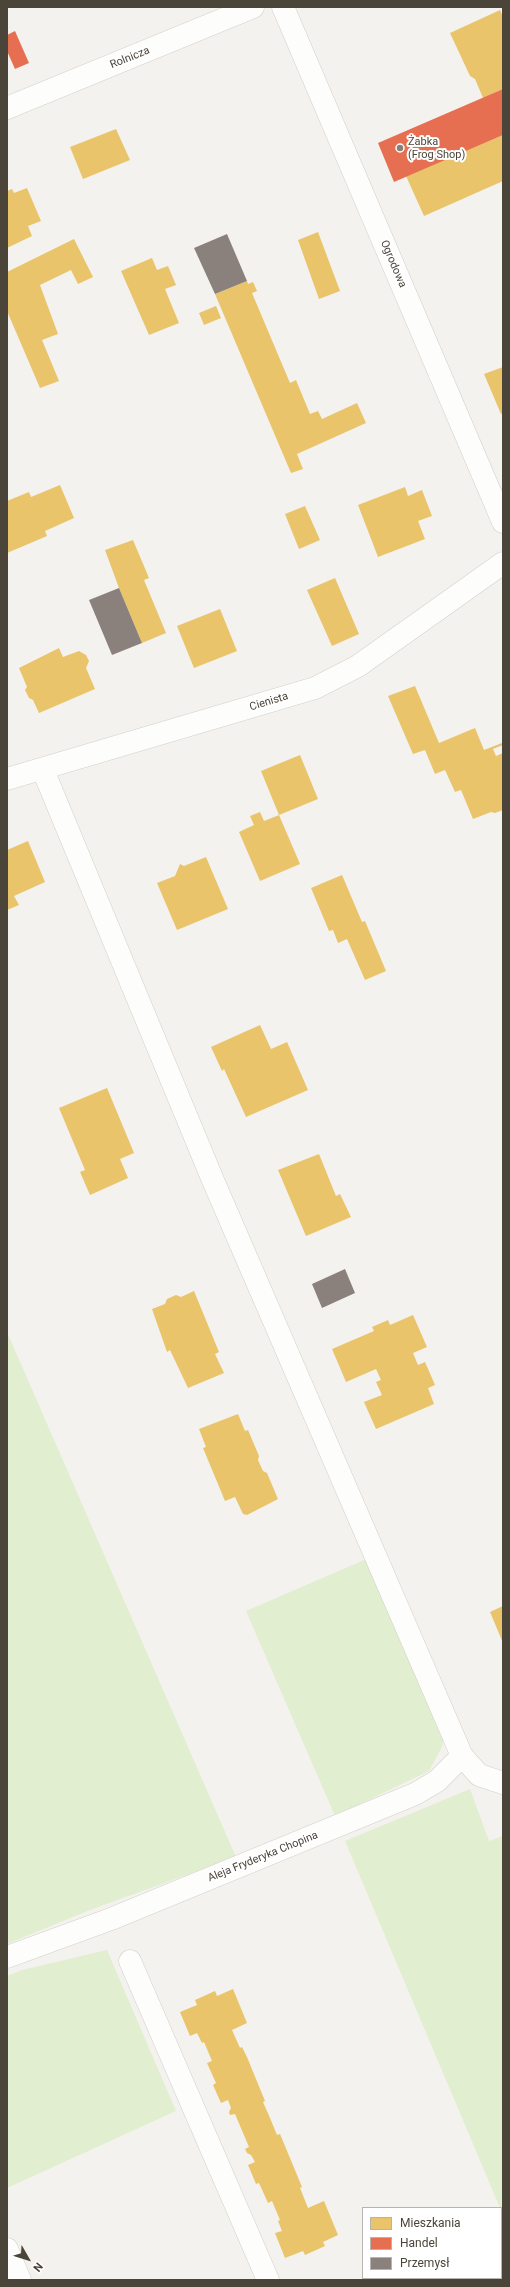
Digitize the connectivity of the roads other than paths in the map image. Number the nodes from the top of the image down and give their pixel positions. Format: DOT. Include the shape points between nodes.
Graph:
graph roads {
  1 [pos="253,7"];
  2 [pos="283,7"];
  3 [pos="7,108"];
  4 [pos="503,522"];
  5 [pos="503,564"];
  6 [pos="42,770"];
  7 [pos="7,779"];
  8 [pos="462,1756"];
  9 [pos="503,1783"];
  10 [pos="7,1957"];
  11 [pos="130,1961"];
  12 [pos="7,2249"];
  13 [pos="20,2280"];
  14 [pos="268,2280"];
  1 -- 3 [label="street, Rolnicza"];
  2 -- 4 [label="street, Ogrodowa"];
  5 -- 6 [label="street, Cienista" via="358,666 315,688"];
  6 -- 7 [label="street, Cienista"];
  6 -- 8 [label="street" via="212,1178"];
  8 -- 9 [label="street" via="479,1775"];
  8 -- 10 [label="street, Aleja Fryderyka Chopina" via="437,1781 415,1794 111,1919"];
  11 -- 14 [label="street"];
  12 -- 13 [label="street"];
}
